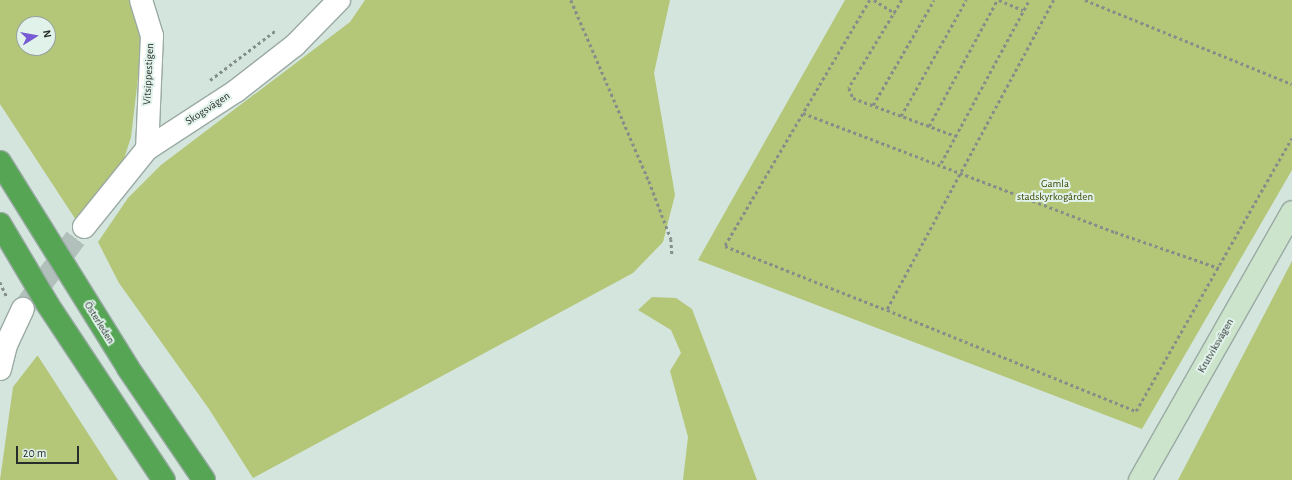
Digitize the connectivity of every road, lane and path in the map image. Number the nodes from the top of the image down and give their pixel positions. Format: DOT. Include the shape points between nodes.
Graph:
graph roads {
  1 [pos="141,0"];
  2 [pos="340,0"];
  3 [pos="571,0"];
  4 [pos="870,0"];
  5 [pos="874,0"];
  6 [pos="902,0"];
  7 [pos="934,0"];
  8 [pos="966,0"];
  9 [pos="998,0"];
  10 [pos="1029,0"];
  11 [pos="1054,0"];
  12 [pos="1085,0"];
  13 [pos="1023,10"];
  14 [pos="895,12"];
  15 [pos="1292,84"];
  16 [pos="873,105"];
  17 [pos="803,113"];
  18 [pos="901,116"];
  19 [pos="929,126"];
  20 [pos="956,136"];
  21 [pos="1292,138"];
  22 [pos="147,149"];
  23 [pos="0,162"];
  24 [pos="941,163"];
  25 [pos="963,172"];
  26 [pos="1292,212"];
  27 [pos="0,224"];
  28 [pos="84,227"];
  29 [pos="672,254"];
  30 [pos="1219,268"];
  31 [pos="0,282"];
  32 [pos="15,303"];
  33 [pos="887,310"];
  34 [pos="0,369"];
  35 [pos="164,480"];
  36 [pos="204,480"];
  37 [pos="1140,480"];
  1 -- 22 [label="street, Vitsippestigen" via="152,36"];
  2 -- 22 [label="street, Skogsvägen" via="295,45 236,91"];
  3 -- 29 [label="path" via="649,181 671,239"];
  4 -- 17 [label="path"];
  5 -- 14 [label="path"];
  6 -- 14 [label="path"];
  7 -- 16 [label="path"];
  8 -- 18 [label="path"];
  9 -- 13 [label="path"];
  9 -- 19 [label="path"];
  10 -- 13 [label="path"];
  11 -- 25 [label="path"];
  12 -- 15 [label="path"];
  13 -- 20 [label="path"];
  14 -- 16 [label="path" via="849,88 853,98"];
  16 -- 18 [label="path"];
  17 -- 24 [label="path"];
  17 -- 33 [label="path" via="725,246"];
  18 -- 19 [label="path"];
  19 -- 20 [label="path"];
  20 -- 24 [label="path"];
  21 -- 30 [label="path"];
  22 -- 28 [label="street, Skogsvägen"];
  23 -- 36 [label="highway, Österleden" via="128,368"];
  24 -- 25 [label="path"];
  25 -- 30 [label="path" via="1116,232"];
  25 -- 33 [label="path"];
  26 -- 37 [label="street, Krutviksvägen"];
  27 -- 35 [label="highway" via="48,305"];
  30 -- 33 [label="path" via="1136,411"];
  31 -- 32 [label="path"];
  32 -- 34 [label="street"];
}
